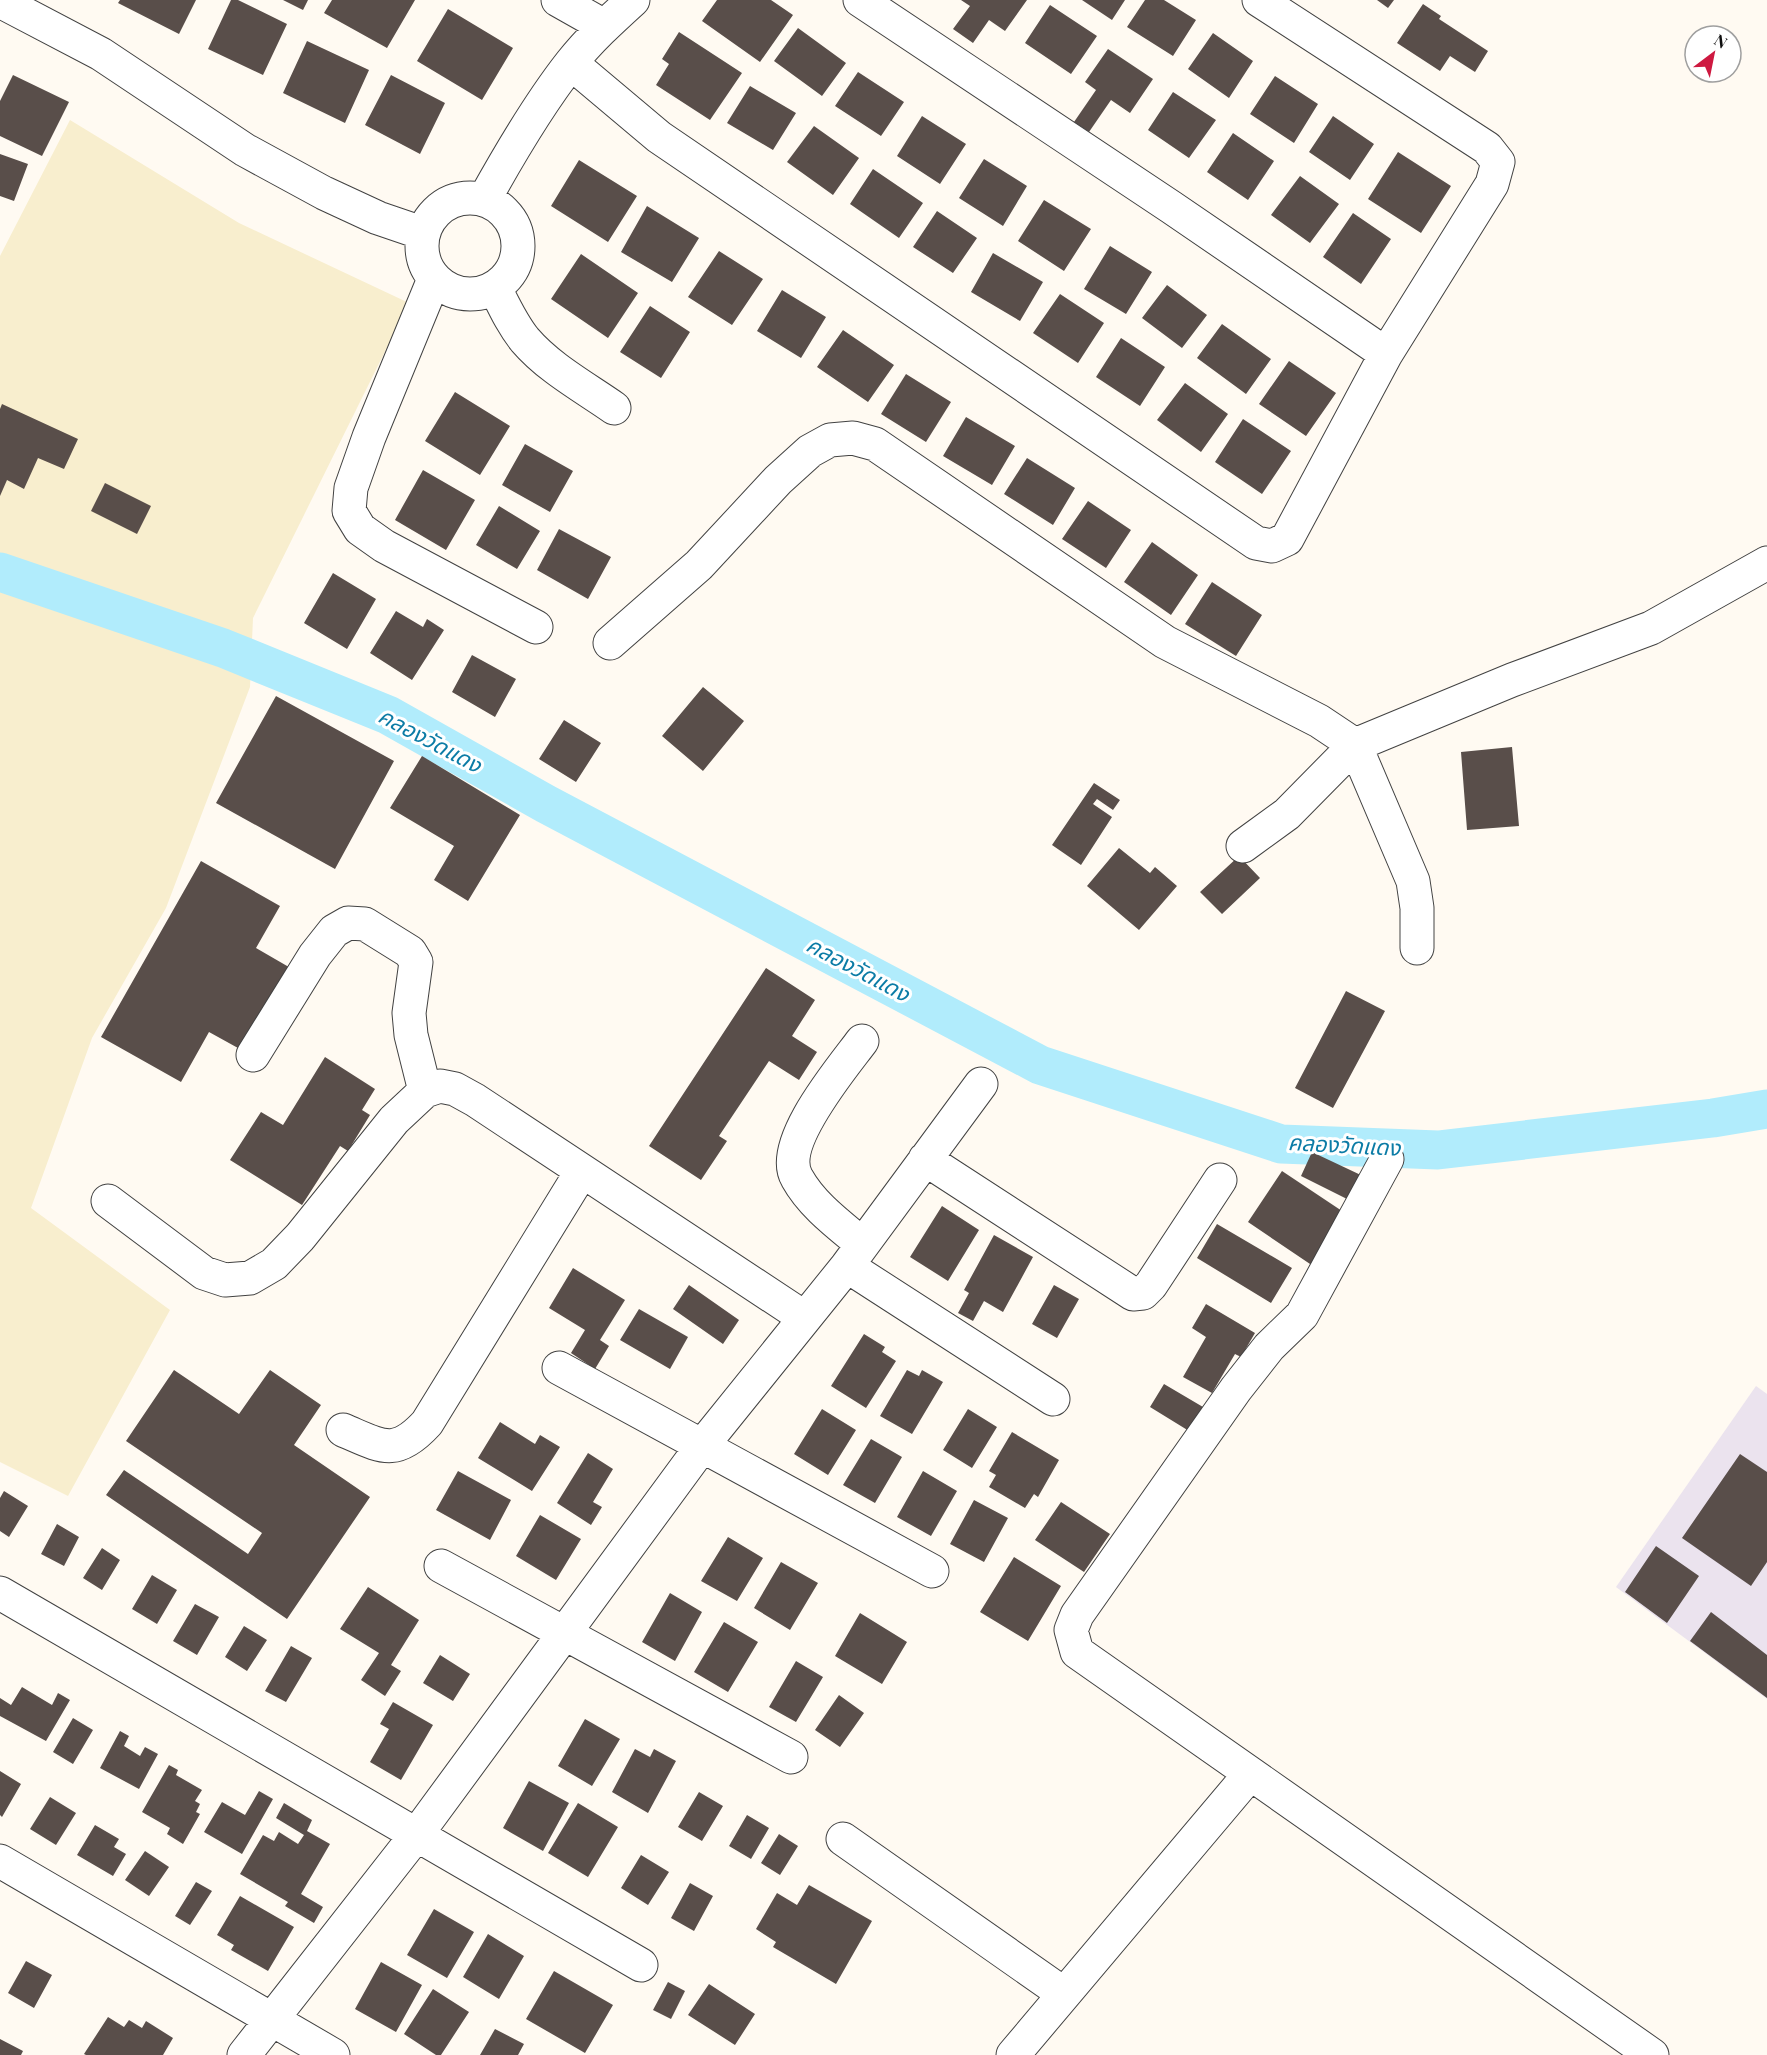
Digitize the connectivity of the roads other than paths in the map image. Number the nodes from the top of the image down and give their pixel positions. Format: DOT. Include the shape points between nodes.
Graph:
graph roads {
  1 [pos="558,0"];
  2 [pos="633,0"];
  3 [pos="860,0"];
  4 [pos="1259,0"];
  5 [pos="0,1"];
  6 [pos="604,26"];
  7 [pos="571,63"];
  8 [pos="484,200"];
  9 [pos="422,233"];
  10 [pos="434,279"];
  11 [pos="495,288"];
  12 [pos="1386,354"];
  13 [pos="614,408"];
  14 [pos="1767,563"];
  15 [pos="536,627"];
  16 [pos="610,643"];
  17 [pos="1355,746"];
  18 [pos="1242,846"];
  19 [pos="1417,948"];
  20 [pos="862,1041"];
  21 [pos="253,1055"];
  22 [pos="981,1084"];
  23 [pos="425,1091"];
  24 [pos="925,1159"];
  25 [pos="1387,1159"];
  26 [pos="582,1171"];
  27 [pos="1220,1180"];
  28 [pos="108,1201"];
  29 [pos="854,1255"];
  30 [pos="805,1318"];
  31 [pos="559,1368"];
  32 [pos="1053,1399"];
  33 [pos="343,1430"];
  34 [pos="702,1446"];
  35 [pos="441,1566"];
  36 [pos="932,1571"];
  37 [pos="0,1593"];
  38 [pos="565,1634"];
  39 [pos="791,1757"];
  40 [pos="1250,1774"];
  41 [pos="417,1834"];
  42 [pos="843,1839"];
  43 [pos="0,1861"];
  44 [pos="641,1965"];
  45 [pos="1064,1994"];
  46 [pos="273,2019"];
  47 [pos="244,2055"];
  48 [pos="333,2055"];
  49 [pos="1013,2055"];
  50 [pos="1652,2055"];
  1 -- 6 [label="street"];
  2 -- 6 [label="street"];
  3 -- 12 [label="street"];
  4 -- 12 [label="street" via="1487,148 1498,162 1492,184"];
  5 -- 9 [label="street" via="101,54 245,150 324,194"];
  6 -- 7 [label="street"];
  7 -- 8 [label="street" via="526,127"];
  7 -- 12 [label="street" via="659,137 1256,543 1272,546 1287,539"];
  8 -- 9 [label="street" via="453,200 440,207"];
  8 -- 11 [label="street" via="507,215 518,240 514,267"];
  9 -- 10 [label="street" via="420,249"];
  10 -- 11 [label="street" via="463,294"];
  10 -- 15 [label="street" via="369,436 351,488 349,511 360,529 384,546"];
  11 -- 13 [label="street" via="526,342"];
  14 -- 17 [label="street" via="1652,628 1512,680"];
  16 -- 17 [label="street" via="699,565 810,451 830,440 853,438 875,444 904,462 1165,642 1319,721"];
  17 -- 18 [label="street" via="1287,814"];
  17 -- 19 [label="street" via="1413,881"];
  20 -- 29 [label="street" via="806,1119 794,1149 795,1176"];
  21 -- 23 [label="street" via="334,931 348,923 365,924 410,952 416,962 409,1014"];
  22 -- 24 [label="street"];
  23 -- 26 [label="street" via="440,1086 455,1089"];
  23 -- 28 [label="street" via="394,1120 300,1237 274,1264 250,1278 225,1280 204,1273"];
  24 -- 27 [label="street" via="1133,1294 1143,1293 1151,1285"];
  24 -- 29 [label="street"];
  25 -- 40 [label="street" via="1302,1315 1269,1347 1236,1389 1077,1615 1071,1630 1077,1652"];
  26 -- 30 [label="street"];
  26 -- 33 [label="street" via="427,1423 413,1438 398,1446 382,1446"];
  29 -- 30 [label="street"];
  29 -- 32 [label="street"];
  30 -- 34 [label="street"];
  31 -- 34 [label="street"];
  34 -- 36 [label="street"];
  34 -- 38 [label="street"];
  35 -- 38 [label="street"];
  37 -- 41 [label="street"];
  38 -- 39 [label="street"];
  38 -- 41 [label="street"];
  40 -- 45 [label="street"];
  40 -- 50 [label="street"];
  41 -- 44 [label="street"];
  41 -- 46 [label="street"];
  42 -- 45 [label="street"];
  43 -- 46 [label="street"];
  45 -- 49 [label="street"];
  46 -- 47 [label="street"];
  46 -- 48 [label="street"];
}
